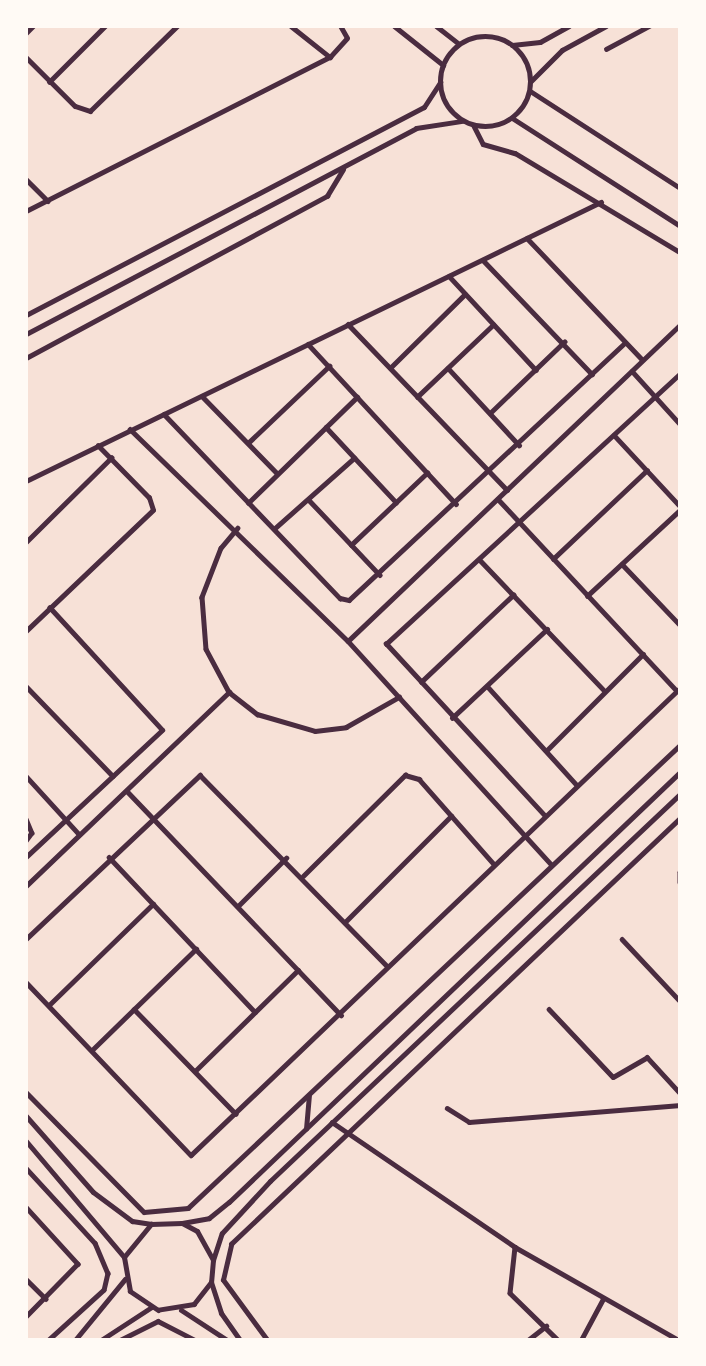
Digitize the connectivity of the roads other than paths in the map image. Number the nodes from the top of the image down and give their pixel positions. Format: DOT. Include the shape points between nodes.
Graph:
graph roads {
  1 [pos="33,26"];
  2 [pos="105,26"];
  3 [pos="177,26"];
  4 [pos="291,26"];
  5 [pos="340,26"];
  6 [pos="394,26"];
  7 [pos="436,26"];
  8 [pos="569,26"];
  9 [pos="606,26"];
  10 [pos="649,26"];
  11 [pos="26,33"];
  12 [pos="458,44"];
  13 [pos="512,45"];
  14 [pos="606,49"];
  15 [pos="26,57"];
  16 [pos="330,57"];
  17 [pos="443,65"];
  18 [pos="531,81"];
  19 [pos="49,82"];
  20 [pos="440,82"];
  21 [pos="530,91"];
  22 [pos="513,118"];
  23 [pos="462,121"];
  24 [pos="474,126"];
  25 [pos="343,169"];
  26 [pos="26,179"];
  27 [pos="680,188"];
  28 [pos="48,201"];
  29 [pos="601,202"];
  30 [pos="26,211"];
  31 [pos="680,226"];
  32 [pos="527,238"];
  33 [pos="680,252"];
  34 [pos="483,260"];
  35 [pos="449,276"];
  36 [pos="465,294"];
  37 [pos="26,315"];
  38 [pos="348,324"];
  39 [pos="494,325"];
  40 [pos="680,325"];
  41 [pos="26,334"];
  42 [pos="564,342"];
  43 [pos="625,343"];
  44 [pos="308,344"];
  45 [pos="26,358"];
  46 [pos="642,359"];
  47 [pos="329,366"];
  48 [pos="390,368"];
  49 [pos="448,368"];
  50 [pos="536,370"];
  51 [pos="632,371"];
  52 [pos="592,374"];
  53 [pos="680,374"];
  54 [pos="202,396"];
  55 [pos="357,397"];
  56 [pos="417,397"];
  57 [pos="655,397"];
  58 [pos="490,413"];
  59 [pos="164,414"];
  60 [pos="680,424"];
  61 [pos="326,427"];
  62 [pos="130,429"];
  63 [pos="614,435"];
  64 [pos="248,443"];
  65 [pos="519,445"];
  66 [pos="98,446"];
  67 [pos="111,458"];
  68 [pos="354,458"];
  69 [pos="647,470"];
  70 [pos="427,473"];
  71 [pos="489,473"];
  72 [pos="277,474"];
  73 [pos="26,481"];
  74 [pos="507,490"];
  75 [pos="498,499"];
  76 [pos="309,500"];
  77 [pos="396,502"];
  78 [pos="248,503"];
  79 [pos="456,504"];
  80 [pos="680,508"];
  81 [pos="520,524"];
  82 [pos="238,528"];
  83 [pos="274,529"];
  84 [pos="26,542"];
  85 [pos="351,545"];
  86 [pos="553,559"];
  87 [pos="480,560"];
  88 [pos="622,564"];
  89 [pos="380,575"];
  90 [pos="513,595"];
  91 [pos="587,596"];
  92 [pos="50,608"];
  93 [pos="679,622"];
  94 [pos="547,629"];
  95 [pos="26,631"];
  96 [pos="348,641"];
  97 [pos="643,654"];
  98 [pos="421,682"];
  99 [pos="26,686"];
  100 [pos="488,687"];
  101 [pos="678,689"];
  102 [pos="604,690"];
  103 [pos="229,692"];
  104 [pos="398,697"];
  105 [pos="452,718"];
  106 [pos="680,745"];
  107 [pos="546,751"];
  108 [pos="680,772"];
  109 [pos="26,776"];
  110 [pos="113,776"];
  111 [pos="577,785"];
  112 [pos="127,790"];
  113 [pos="680,794"];
  114 [pos="152,815"];
  115 [pos="544,815"];
  116 [pos="451,816"];
  117 [pos="65,817"];
  118 [pos="680,818"];
  119 [pos="26,819"];
  120 [pos="79,834"];
  121 [pos="524,834"];
  122 [pos="26,841"];
  123 [pos="26,857"];
  124 [pos="109,857"];
  125 [pos="286,858"];
  126 [pos="493,863"];
  127 [pos="551,864"];
  128 [pos="680,872"];
  129 [pos="303,876"];
  130 [pos="680,882"];
  131 [pos="26,886"];
  132 [pos="153,904"];
  133 [pos="238,906"];
  134 [pos="345,922"];
  135 [pos="26,939"];
  136 [pos="622,939"];
  137 [pos="196,949"];
  138 [pos="387,966"];
  139 [pos="298,970"];
  140 [pos="26,982"];
  141 [pos="680,1000"];
  142 [pos="49,1005"];
  143 [pos="134,1009"];
  144 [pos="549,1009"];
  145 [pos="255,1012"];
  146 [pos="341,1015"];
  147 [pos="92,1050"];
  148 [pos="195,1071"];
  149 [pos="26,1092"];
  150 [pos="680,1093"];
  151 [pos="309,1095"];
  152 [pos="680,1105"];
  153 [pos="447,1108"];
  154 [pos="236,1114"];
  155 [pos="26,1116"];
  156 [pos="332,1122"];
  157 [pos="306,1129"];
  158 [pos="348,1135"];
  159 [pos="26,1141"];
  160 [pos="26,1168"];
  161 [pos="26,1207"];
  162 [pos="182,1223"];
  163 [pos="151,1224"];
  164 [pos="515,1247"];
  165 [pos="124,1257"];
  166 [pos="213,1260"];
  167 [pos="26,1279"];
  168 [pos="125,1279"];
  169 [pos="211,1282"];
  170 [pos="46,1299"];
  171 [pos="603,1299"];
  172 [pos="150,1308"];
  173 [pos="181,1310"];
  174 [pos="26,1317"];
  175 [pos="545,1326"];
  176 [pos="49,1340"];
  177 [pos="75,1340"];
  178 [pos="101,1340"];
  179 [pos="120,1340"];
  180 [pos="195,1340"];
  181 [pos="227,1340"];
  182 [pos="240,1340"];
  183 [pos="267,1340"];
  184 [pos="528,1340"];
  185 [pos="558,1340"];
  186 [pos="581,1340"];
  187 [pos="679,1340"];
  1 -- 11 [label="street"];
  2 -- 19 [label="street"];
  3 -- 19 [label="street" via="97,108 81,110"];
  4 -- 16 [label="street"];
  5 -- 16 [label="street" via="347,38"];
  6 -- 17 [label="street"];
  7 -- 12 [label="street"];
  8 -- 13 [label="street" via="540,42"];
  9 -- 18 [label="street" via="562,50"];
  10 -- 14 [label="street"];
  12 -- 13 [label="street" via="486,36"];
  12 -- 17 [label="street"];
  13 -- 18 [label="street"];
  15 -- 19 [label="street"];
  16 -- 28 [label="street"];
  17 -- 20 [label="street"];
  18 -- 21 [label="street"];
  20 -- 23 [label="street" via="442,97"];
  20 -- 37 [label="street" via="424,107"];
  21 -- 22 [label="street"];
  21 -- 27 [label="street"];
  22 -- 24 [label="street"];
  22 -- 31 [label="street"];
  23 -- 24 [label="street"];
  23 -- 25 [label="street" via="416,128"];
  24 -- 29 [label="street" via="483,144 515,153"];
  25 -- 41 [label="street"];
  25 -- 45 [label="street" via="327,196"];
  26 -- 28 [label="street"];
  28 -- 30 [label="street"];
  29 -- 32 [label="street"];
  29 -- 33 [label="street"];
  32 -- 34 [label="street"];
  32 -- 43 [label="street"];
  34 -- 35 [label="street"];
  34 -- 42 [label="street"];
  35 -- 36 [label="street"];
  35 -- 38 [label="street"];
  36 -- 39 [label="street"];
  36 -- 48 [label="street"];
  38 -- 44 [label="street"];
  38 -- 48 [label="street"];
  39 -- 49 [label="street"];
  39 -- 50 [label="street"];
  40 -- 46 [label="street"];
  42 -- 50 [label="street"];
  42 -- 52 [label="street"];
  43 -- 46 [label="street"];
  43 -- 52 [label="street"];
  44 -- 47 [label="street"];
  44 -- 54 [label="street"];
  46 -- 51 [label="street"];
  47 -- 55 [label="street"];
  47 -- 64 [label="street"];
  48 -- 56 [label="street"];
  49 -- 56 [label="street"];
  49 -- 58 [label="street"];
  50 -- 58 [label="street"];
  51 -- 57 [label="street"];
  51 -- 74 [label="street"];
  52 -- 65 [label="street"];
  53 -- 57 [label="street"];
  54 -- 59 [label="street"];
  54 -- 64 [label="street"];
  55 -- 61 [label="street"];
  55 -- 70 [label="street"];
  56 -- 71 [label="street"];
  57 -- 60 [label="street"];
  57 -- 63 [label="street"];
  58 -- 65 [label="street"];
  59 -- 62 [label="street"];
  59 -- 78 [label="street"];
  61 -- 68 [label="street"];
  61 -- 72 [label="street"];
  62 -- 66 [label="street"];
  62 -- 82 [label="street"];
  63 -- 69 [label="street"];
  63 -- 81 [label="street"];
  64 -- 72 [label="street"];
  65 -- 71 [label="street"];
  66 -- 67 [label="street"];
  66 -- 73 [label="street"];
  67 -- 84 [label="street"];
  67 -- 92 [label="street" via="153,510"];
  68 -- 76 [label="street"];
  68 -- 77 [label="street"];
  69 -- 80 [label="street"];
  69 -- 86 [label="street"];
  70 -- 77 [label="street"];
  70 -- 79 [label="street"];
  71 -- 74 [label="street"];
  71 -- 79 [label="street"];
  72 -- 78 [label="street"];
  74 -- 75 [label="street"];
  75 -- 81 [label="street"];
  75 -- 96 [label="street"];
  76 -- 83 [label="street"];
  76 -- 85 [label="street"];
  77 -- 85 [label="street"];
  78 -- 83 [label="street"];
  79 -- 89 [label="street"];
  80 -- 88 [label="street"];
  81 -- 86 [label="street"];
  81 -- 87 [label="street"];
  82 -- 96 [label="street"];
  82 -- 103 [label="street" via="221,548 202,597 206,649"];
  83 -- 89 [label="street" via="345,601"];
  85 -- 89 [label="street"];
  86 -- 91 [label="street"];
  87 -- 90 [label="street"];
  87 -- 98 [label="street" via="386,643"];
  88 -- 91 [label="street"];
  88 -- 93 [label="street"];
  90 -- 94 [label="street"];
  90 -- 98 [label="street"];
  91 -- 97 [label="street"];
  92 -- 95 [label="street"];
  92 -- 110 [label="street" via="161,727"];
  94 -- 100 [label="street"];
  94 -- 102 [label="street"];
  96 -- 104 [label="street"];
  97 -- 101 [label="street"];
  97 -- 102 [label="street"];
  98 -- 105 [label="street"];
  99 -- 110 [label="street"];
  100 -- 105 [label="street"];
  100 -- 107 [label="street"];
  101 -- 111 [label="street"];
  102 -- 107 [label="street"];
  103 -- 104 [label="street" via="257,714 315,731 346,727"];
  103 -- 112 [label="street"];
  104 -- 121 [label="street"];
  105 -- 115 [label="street"];
  106 -- 127 [label="street"];
  107 -- 111 [label="street"];
  108 -- 157 [label="street"];
  109 -- 117 [label="street"];
  110 -- 117 [label="street"];
  111 -- 115 [label="street"];
  112 -- 114 [label="street"];
  112 -- 120 [label="street"];
  113 -- 156 [label="street"];
  114 -- 124 [label="street"];
  114 -- 125 [label="street" via="188,780 207,777"];
  114 -- 133 [label="street"];
  115 -- 121 [label="street"];
  116 -- 126 [label="street"];
  116 -- 129 [label="street" via="419,779 405,775"];
  116 -- 134 [label="street"];
  117 -- 120 [label="street"];
  117 -- 123 [label="street"];
  118 -- 158 [label="street"];
  119 -- 122 [label="street" via="32,833"];
  120 -- 131 [label="street"];
  121 -- 126 [label="street"];
  121 -- 127 [label="street"];
  124 -- 132 [label="street"];
  124 -- 135 [label="street"];
  125 -- 129 [label="street"];
  125 -- 133 [label="street"];
  126 -- 138 [label="street"];
  127 -- 151 [label="street"];
  128 -- 130 [label="street"];
  129 -- 134 [label="street"];
  132 -- 137 [label="street"];
  132 -- 142 [label="street"];
  133 -- 139 [label="street"];
  134 -- 138 [label="street"];
  136 -- 141 [label="street"];
  137 -- 143 [label="street"];
  137 -- 145 [label="street"];
  138 -- 146 [label="street"];
  139 -- 145 [label="street"];
  139 -- 146 [label="street"];
  140 -- 142 [label="street"];
  142 -- 147 [label="street"];
  143 -- 147 [label="street"];
  143 -- 148 [label="street"];
  144 -- 150 [label="street" via="613,1077 624,1076 646,1057"];
  145 -- 148 [label="street"];
  146 -- 154 [label="street"];
  147 -- 154 [label="street" via="183,1155 194,1153"];
  148 -- 154 [label="street"];
  149 -- 151 [label="street" via="135,1205 155,1215 198,1202"];
  151 -- 157 [label="street"];
  152 -- 153 [label="street" via="469,1122"];
  155 -- 163 [label="street" via="93,1192 132,1221"];
  156 -- 158 [label="street"];
  156 -- 166 [label="street" via="222,1233"];
  157 -- 162 [label="street" via="209,1218"];
  158 -- 164 [label="street"];
  158 -- 183 [label="street" via="228,1249 223,1280"];
  159 -- 165 [label="street"];
  160 -- 176 [label="street" via="95,1243 108,1273 104,1290"];
  161 -- 170 [label="street" via="78,1264"];
  162 -- 163 [label="street"];
  162 -- 166 [label="street" via="208,1244"];
  163 -- 165 [label="street"];
  164 -- 171 [label="street"];
  164 -- 175 [label="street" via="510,1293"];
  165 -- 168 [label="street"];
  166 -- 169 [label="street"];
  167 -- 170 [label="street"];
  168 -- 172 [label="street"];
  168 -- 177 [label="street"];
  169 -- 173 [label="street"];
  169 -- 182 [label="street" via="221,1313"];
  170 -- 174 [label="street"];
  171 -- 186 [label="street"];
  171 -- 187 [label="street"];
  172 -- 173 [label="street"];
  172 -- 178 [label="street"];
  173 -- 181 [label="street"];
  175 -- 184 [label="street"];
  175 -- 185 [label="street"];
  179 -- 180 [label="street" via="158,1321"];
}
